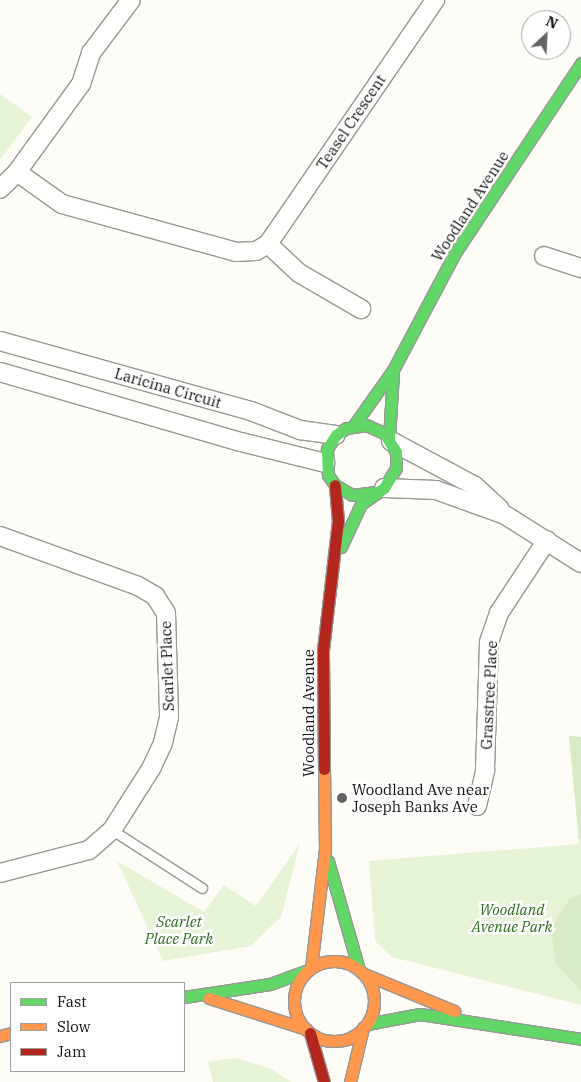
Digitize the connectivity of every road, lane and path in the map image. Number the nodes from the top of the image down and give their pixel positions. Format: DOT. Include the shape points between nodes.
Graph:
graph roads {
  1 [pos="131,0"];
  2 [pos="435,0"];
  3 [pos="581,63"];
  4 [pos="17,172"];
  5 [pos="0,189"];
  6 [pos="268,244"];
  7 [pos="544,256"];
  8 [pos="581,268"];
  9 [pos="362,309"];
  10 [pos="0,342"];
  11 [pos="393,370"];
  12 [pos="0,372"];
  13 [pos="354,425"];
  14 [pos="336,435"];
  15 [pos="390,439"];
  16 [pos="325,463"];
  17 [pos="335,485"];
  18 [pos="381,490"];
  19 [pos="505,515"];
  20 [pos="0,536"];
  21 [pos="548,540"];
  22 [pos="581,563"];
  23 [pos="330,578"];
  24 [pos="477,806"];
  25 [pos="112,830"];
  26 [pos="325,849"];
  27 [pos="2,867"];
  28 [pos="202,888"];
  29 [pos="310,969"];
  30 [pos="360,971"];
  31 [pos="199,995"];
  32 [pos="185,997"];
  33 [pos="470,1019"];
  34 [pos="365,1026"];
  35 [pos="308,1031"];
  36 [pos="581,1039"];
  37 [pos="324,1082"];
  38 [pos="350,1082"];
  1 -- 4 [label="street" via="91,53 81,84"];
  2 -- 6 [label="street, Teasel Crescent"];
  3 -- 11 [label="street, Woodland Avenue" via="455,253"];
  4 -- 5 [label="street"];
  4 -- 6 [label="street" via="62,204 236,252 256,251"];
  6 -- 9 [label="street" via="299,273"];
  7 -- 8 [label="street"];
  10 -- 14 [label="street, Laricina Circuit" via="251,411 300,430"];
  11 -- 13 [label="street, Woodland Avenue"];
  11 -- 15 [label="street, Woodland Avenue"];
  12 -- 16 [label="street"];
  13 -- 14 [label="street, Woodland Avenue"];
  13 -- 15 [label="street" via="373,427"];
  14 -- 16 [label="street" via="327,449"];
  15 -- 18 [label="street, Woodland Avenue" via="396,452 396,468"];
  15 -- 19 [label="street" via="475,486"];
  16 -- 17 [label="street, Woodland Avenue"];
  17 -- 18 [label="street" via="352,495"];
  17 -- 23 [label="street, Woodland Avenue" via="338,521"];
  18 -- 19 [label="street" via="436,490"];
  18 -- 23 [label="street, Woodland Avenue" via="361,504"];
  19 -- 21 [label="street"];
  20 -- 25 [label="street, Scarlet Place" via="138,586 155,596 166,613 169,716 163,743 152,767"];
  21 -- 22 [label="street"];
  21 -- 24 [label="street, Grasstree Place" via="499,613 488,642 485,770"];
  23 -- 26 [label="street, Woodland Avenue" via="323,650"];
  25 -- 27 [label="street, Scarlet Place" via="89,850"];
  25 -- 28 [label="lane"];
  26 -- 29 [label="street, Woodland Avenue"];
  26 -- 30 [label="street, Woodland Avenue"];
  29 -- 30 [label="street" via="335,961"];
  29 -- 31 [label="street" via="270,984"];
  29 -- 35 [label="street" via="297,984 294,996 296,1014"];
  30 -- 33 [label="street"];
  30 -- 34 [label="street" via="370,984 374,997"];
  31 -- 32 [label="street"];
  31 -- 35 [label="street" via="264,1013"];
  33 -- 34 [label="street" via="408,1013"];
  33 -- 36 [label="street"];
  34 -- 35 [label="street" via="354,1036 338,1041 320,1038"];
  34 -- 38 [label="street"];
  35 -- 37 [label="street"];
}
